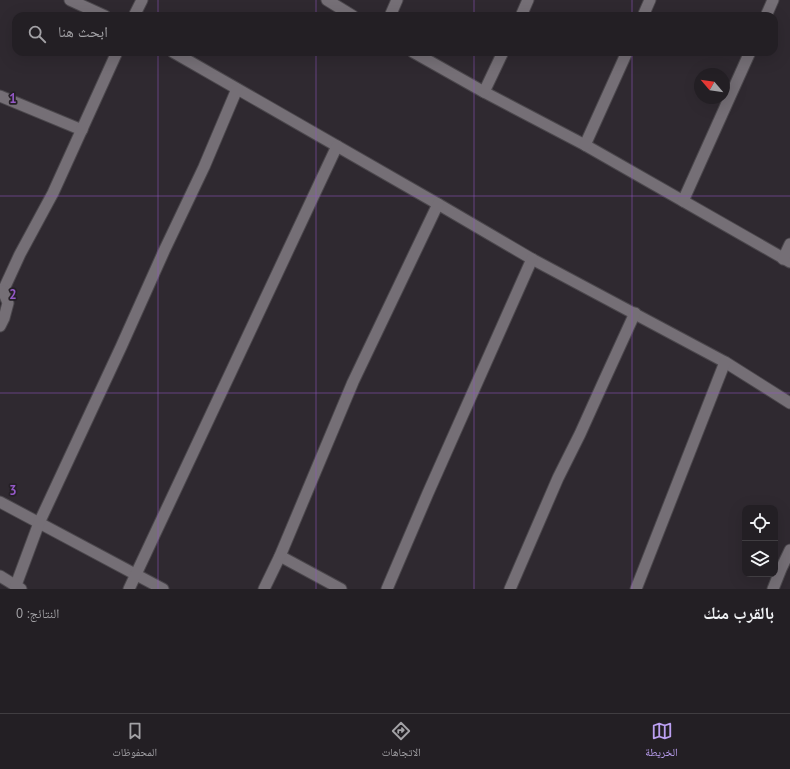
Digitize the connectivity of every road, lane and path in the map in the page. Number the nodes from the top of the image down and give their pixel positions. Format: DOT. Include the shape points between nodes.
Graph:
graph roads {
  1 [pos="70,0"];
  2 [pos="142,0"];
  3 [pos="327,0"];
  4 [pos="397,0"];
  5 [pos="528,0"];
  6 [pos="650,0"];
  7 [pos="773,0"];
  8 [pos="96,12"];
  9 [pos="136,12"];
  10 [pos="346,12"];
  11 [pos="392,12"];
  12 [pos="523,12"];
  13 [pos="645,12"];
  14 [pos="768,12"];
  15 [pos="115,56"];
  16 [pos="180,56"];
  17 [pos="421,56"];
  18 [pos="501,56"];
  19 [pos="625,56"];
  20 [pos="748,56"];
  21 [pos="237,89"];
  22 [pos="484,92"];
  23 [pos="0,96"];
  24 [pos="82,130"];
  25 [pos="585,145"];
  26 [pos="337,146"];
  27 [pos="683,201"];
  28 [pos="438,204"];
  29 [pos="790,244"];
  30 [pos="532,259"];
  31 [pos="787,260"];
  32 [pos="2,291"];
  33 [pos="635,313"];
  34 [pos="0,326"];
  35 [pos="725,362"];
  36 [pos="790,403"];
  37 [pos="0,502"];
  38 [pos="39,523"];
  39 [pos="790,550"];
  40 [pos="280,556"];
  41 [pos="135,575"];
  42 [pos="0,576"];
  43 [pos="19,587"];
  44 [pos="129,589"];
  45 [pos="164,589"];
  46 [pos="264,589"];
  47 [pos="342,589"];
  48 [pos="387,589"];
  49 [pos="510,589"];
  50 [pos="636,589"];
  51 [pos="773,589"];
  1 -- 8 [label="street"];
  2 -- 9 [label="street"];
  3 -- 10 [label="street"];
  4 -- 11 [label="street"];
  5 -- 12 [label="street"];
  6 -- 13 [label="street"];
  7 -- 14 [label="street"];
  15 -- 24 [label="street"];
  16 -- 21 [label="street"];
  17 -- 22 [label="street"];
  18 -- 22 [label="street"];
  19 -- 25 [label="street"];
  20 -- 27 [label="street"];
  21 -- 26 [label="street"];
  21 -- 38 [label="street" via="204,167"];
  22 -- 25 [label="street"];
  23 -- 24 [label="street"];
  24 -- 32 [label="street" via="53,193"];
  25 -- 27 [label="street"];
  26 -- 28 [label="street"];
  26 -- 41 [label="street"];
  27 -- 31 [label="street"];
  28 -- 30 [label="street"];
  28 -- 40 [label="street" via="353,382"];
  29 -- 31 [label="street"];
  30 -- 33 [label="street"];
  30 -- 48 [label="street"];
  32 -- 34 [label="street" via="8,303"];
  33 -- 35 [label="street"];
  33 -- 49 [label="street"];
  35 -- 36 [label="street"];
  35 -- 50 [label="street"];
  37 -- 38 [label="street"];
  38 -- 41 [label="street"];
  38 -- 43 [label="street"];
  39 -- 51 [label="street"];
  40 -- 46 [label="street"];
  40 -- 47 [label="street"];
  41 -- 44 [label="street"];
  41 -- 45 [label="street"];
  42 -- 43 [label="street"];
}
